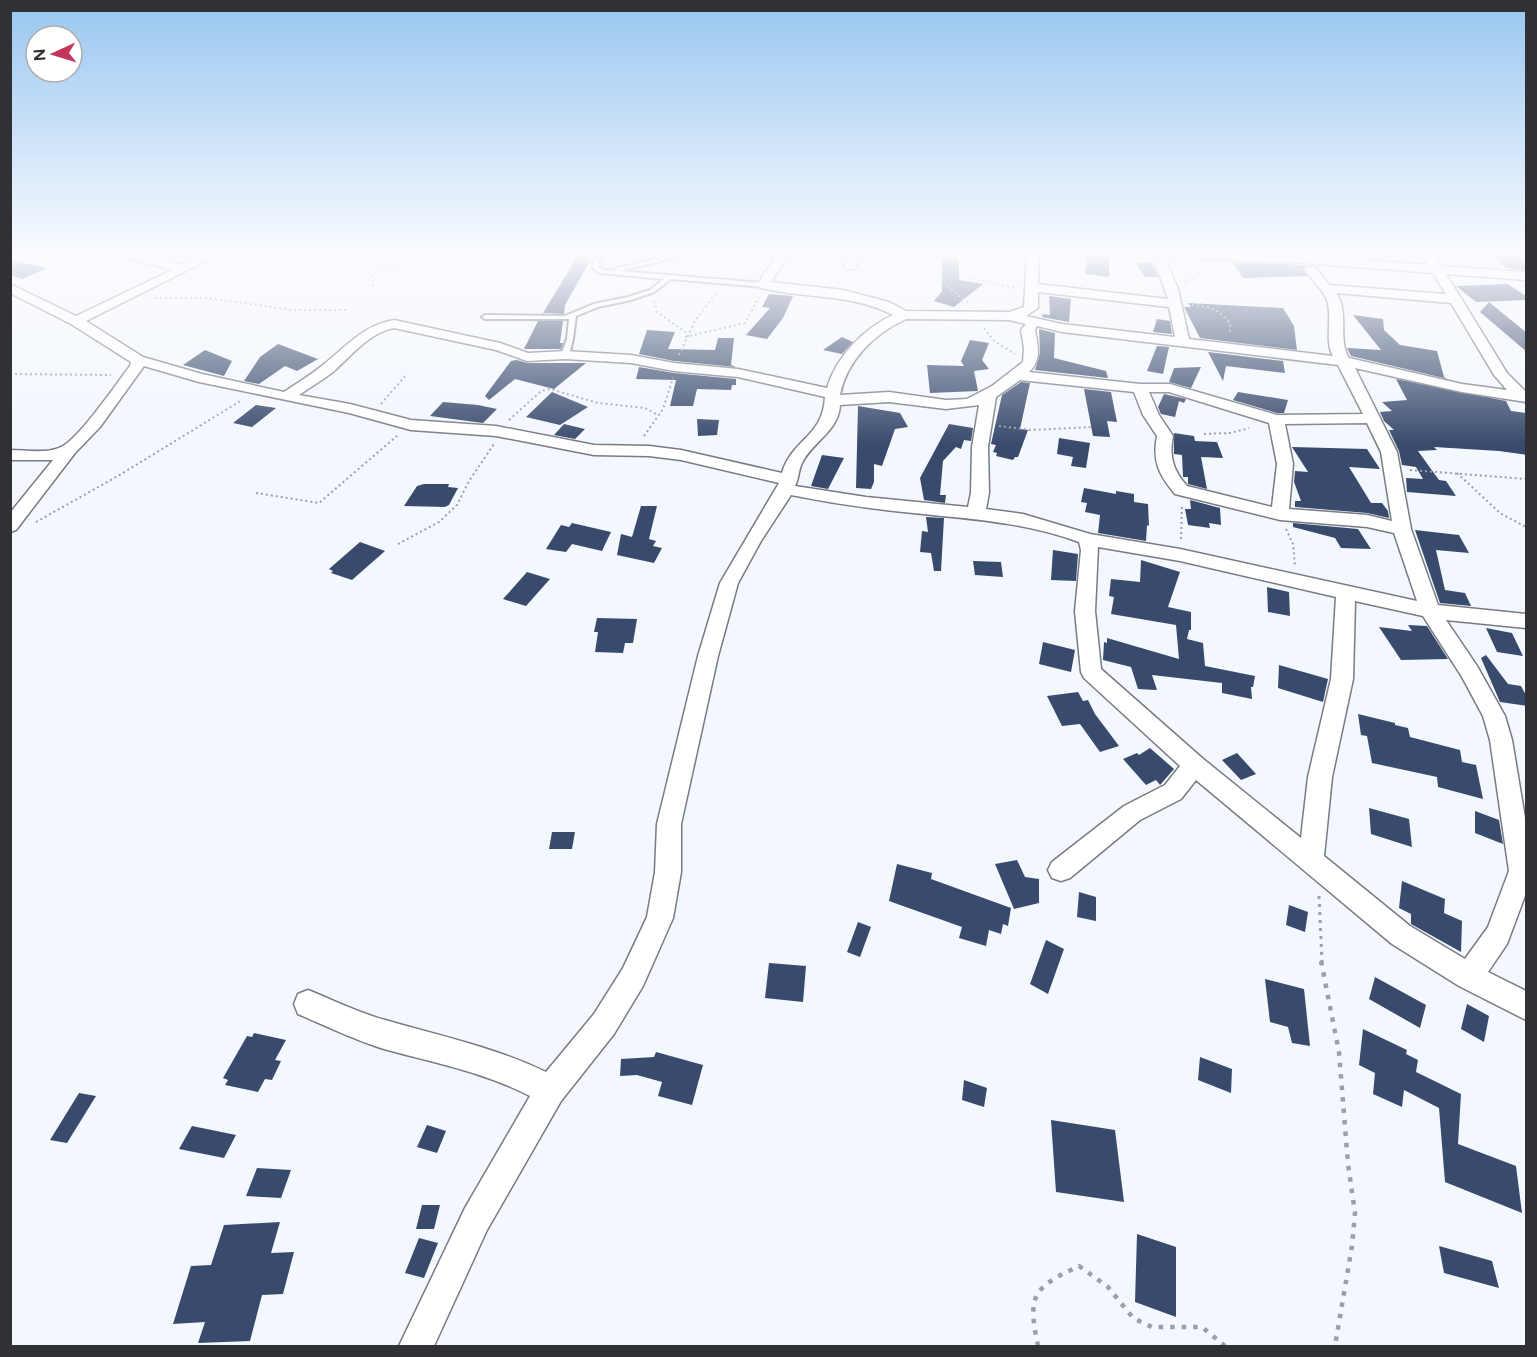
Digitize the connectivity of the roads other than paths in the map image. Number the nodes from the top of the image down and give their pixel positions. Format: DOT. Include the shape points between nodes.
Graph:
graph roads {
  1 [pos="69,317"];
  2 [pos="83,317"];
  3 [pos="514,317"];
  4 [pos="567,317"];
  5 [pos="573,317"];
  6 [pos="899,317"];
  7 [pos="1014,317"];
  8 [pos="1178,317"];
  9 [pos="1337,317"];
  10 [pos="1466,317"];
  11 [pos="76,321"];
  12 [pos="1033,323"];
  13 [pos="1183,342"];
  14 [pos="565,355"];
  15 [pos="1342,361"];
  16 [pos="134,367"];
  17 [pos="1018,375"];
  18 [pos="1140,388"];
  19 [pos="989,392"];
  20 [pos="286,397"];
  21 [pos="833,397"];
  22 [pos="1524,398"];
  23 [pos="1372,418"];
  24 [pos="1276,420"];
  25 [pos="69,450"];
  26 [pos="10,455"];
  27 [pos="788,484"];
  28 [pos="976,513"];
  29 [pos="1280,514"];
  30 [pos="10,525"];
  31 [pos="1402,529"];
  32 [pos="1087,539"];
  33 [pos="1346,591"];
  34 [pos="1430,611"];
  35 [pos="1527,621"];
  36 [pos="1194,765"];
  37 [pos="1315,863"];
  38 [pos="1061,870"];
  39 [pos="1469,977"];
  40 [pos="308,1004"];
  41 [pos="1527,1006"];
  42 [pos="550,1090"];
  43 [pos="416,1347"];
  1 -- 11 [label="street"];
  2 -- 11 [label="street"];
  3 -- 4 [label="lane"];
  5 -- 14 [label="lane"];
  6 -- 21 [label="street" via="864,341 839,372"];
  7 -- 12 [label="street"];
  8 -- 13 [label="street"];
  9 -- 15 [label="street" via="1337,351"];
  10 -- 22 [label="street" via="1501,375"];
  11 -- 16 [label="street"];
  12 -- 13 [label="street"];
  12 -- 17 [label="street" via="1028,330 1030,363"];
  13 -- 15 [label="street"];
  14 -- 20 [label="street" via="527,357 500,347 394,324 382,326"];
  14 -- 21 [label="street" via="738,373"];
  15 -- 22 [label="street"];
  15 -- 23 [label="street"];
  16 -- 20 [label="street"];
  16 -- 25 [label="street" via="94,424"];
  17 -- 18 [label="street"];
  17 -- 19 [label="street"];
  18 -- 24 [label="street" via="1170,388"];
  18 -- 29 [label="street" via="1165,436 1161,455 1181,490"];
  19 -- 21 [label="street" via="976,401 948,403"];
  19 -- 28 [label="street" via="980,447"];
  20 -- 27 [label="street" via="411,425 501,432 594,450 681,455"];
  21 -- 27 [label="street" via="831,414 794,461"];
  23 -- 24 [label="street"];
  23 -- 31 [label="street" via="1389,452"];
  24 -- 29 [label="street" via="1285,464"];
  25 -- 26 [label="street" via="42,456"];
  25 -- 30 [label="street"];
  27 -- 28 [label="street" via="912,508"];
  27 -- 42 [label="street" via="729,582 669,824 668,872 660,918 633,976 604,1024"];
  28 -- 32 [label="street" via="1005,516"];
  29 -- 31 [label="street" via="1367,521"];
  31 -- 34 [label="street"];
  32 -- 33 [label="street"];
  32 -- 36 [label="street" via="1090,550 1085,611 1091,672"];
  33 -- 34 [label="street"];
  33 -- 37 [label="street" via="1342,679 1320,777"];
  34 -- 35 [label="street"];
  34 -- 39 [label="street" via="1494,716 1522,871 1498,935"];
  36 -- 37 [label="street"];
  36 -- 38 [label="street" via="1173,792 1132,813"];
  37 -- 39 [label="street" via="1401,934"];
  39 -- 41 [label="street"];
  40 -- 42 [label="street" via="383,1034 510,1070"];
  42 -- 43 [label="street" via="476,1219"];
}
